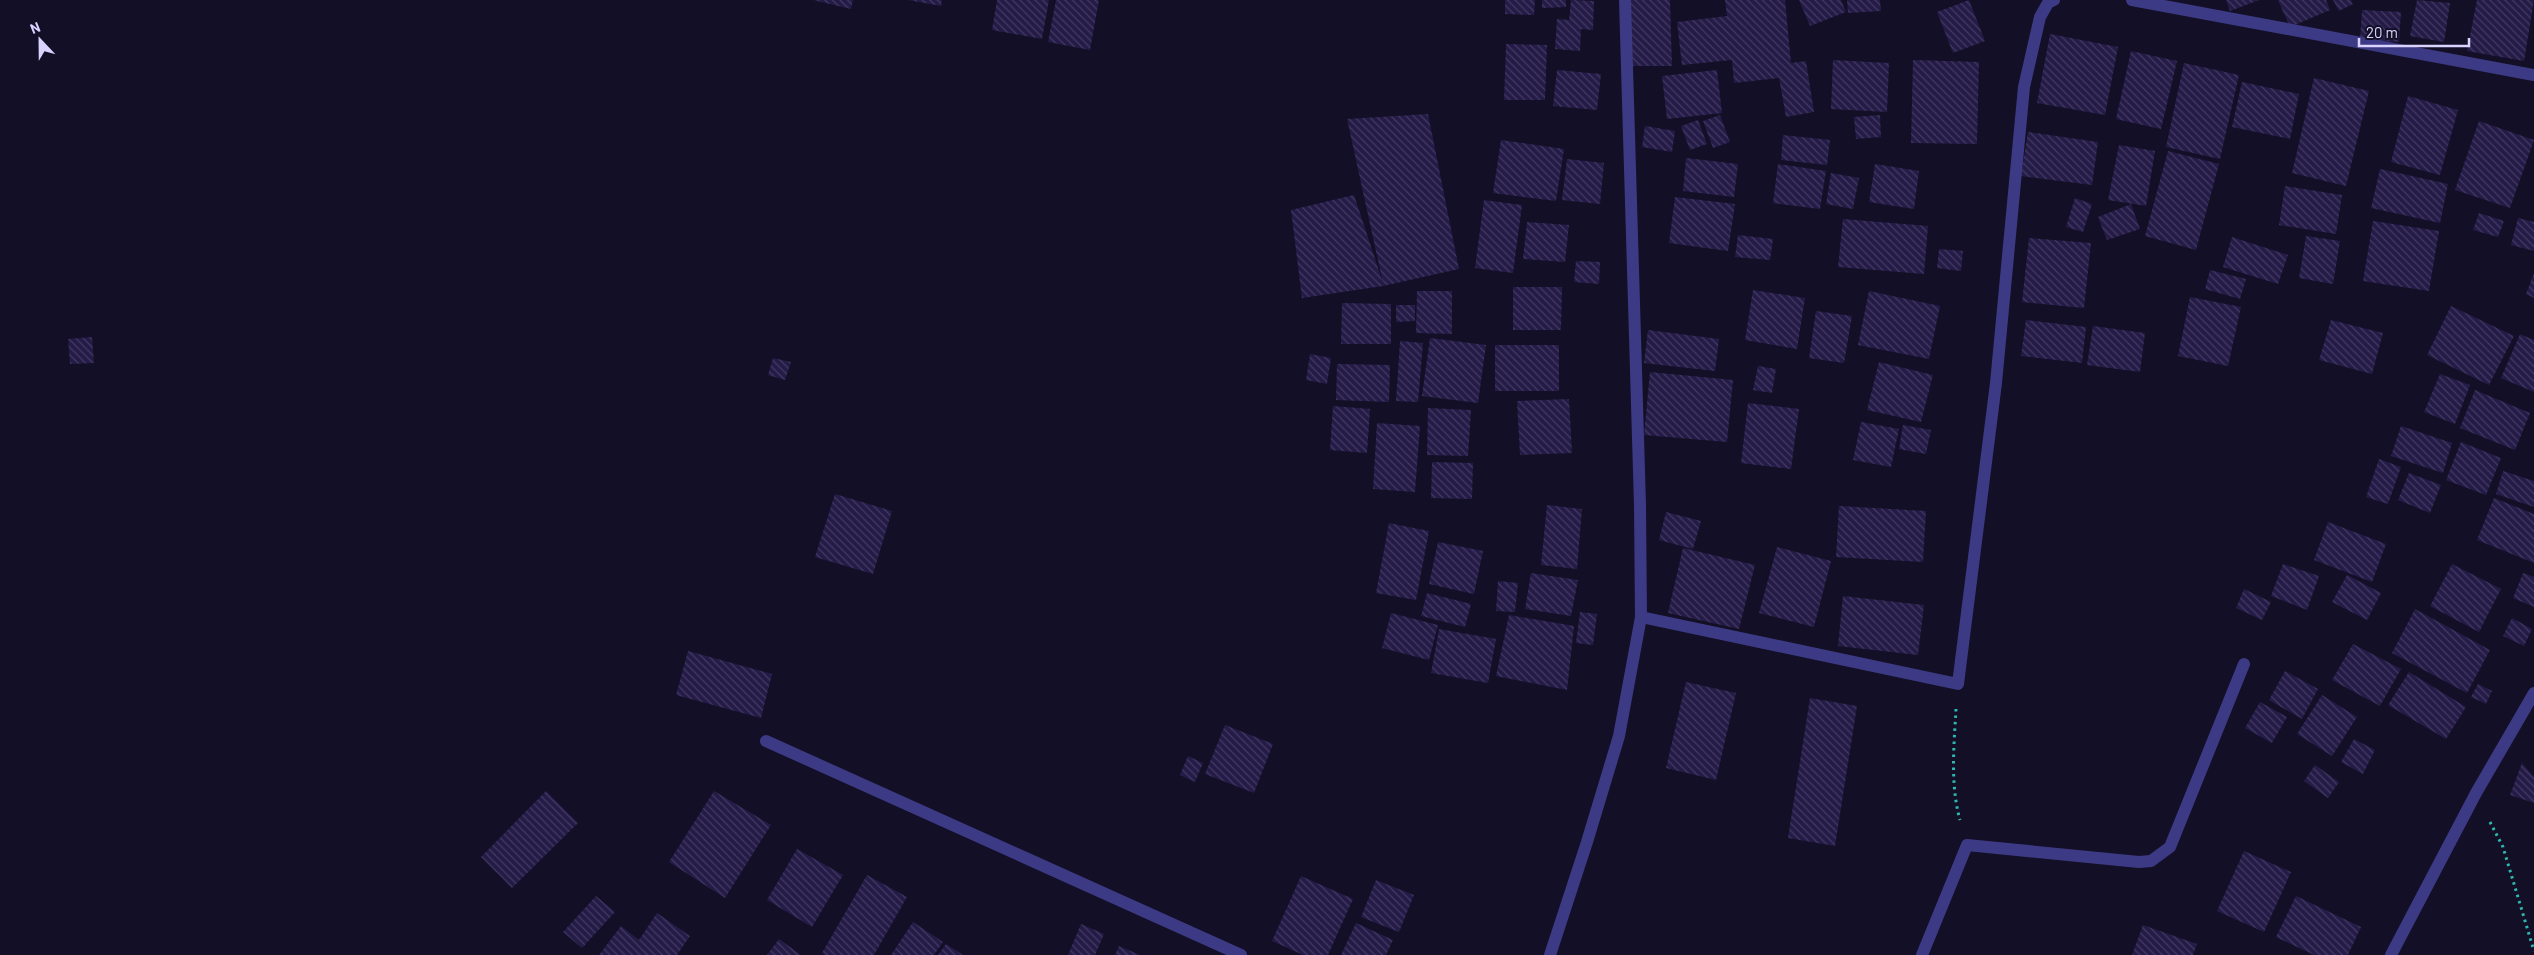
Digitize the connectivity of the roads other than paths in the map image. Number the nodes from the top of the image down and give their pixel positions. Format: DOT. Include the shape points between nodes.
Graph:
graph roads {
  1 [pos="1625,0"];
  2 [pos="2054,0"];
  3 [pos="2132,0"];
  4 [pos="2187,5"];
  5 [pos="2534,75"];
  6 [pos="1641,617"];
  7 [pos="2244,664"];
  8 [pos="2534,693"];
  9 [pos="766,741"];
  10 [pos="1241,955"];
  11 [pos="1550,955"];
  12 [pos="1922,955"];
  13 [pos="2391,955"];
  1 -- 6 [label="street"];
  2 -- 6 [label="street" via="2048,3 2040,17 2024,87 1996,383 1958,684"];
  3 -- 4 [label="street"];
  4 -- 5 [label="street"];
  6 -- 11 [label="street" via="1618,736"];
  7 -- 12 [label="street" via="2170,847 2151,861 2138,862 1966,845"];
  8 -- 13 [label="street" via="2476,793"];
  9 -- 10 [label="street"];
}
